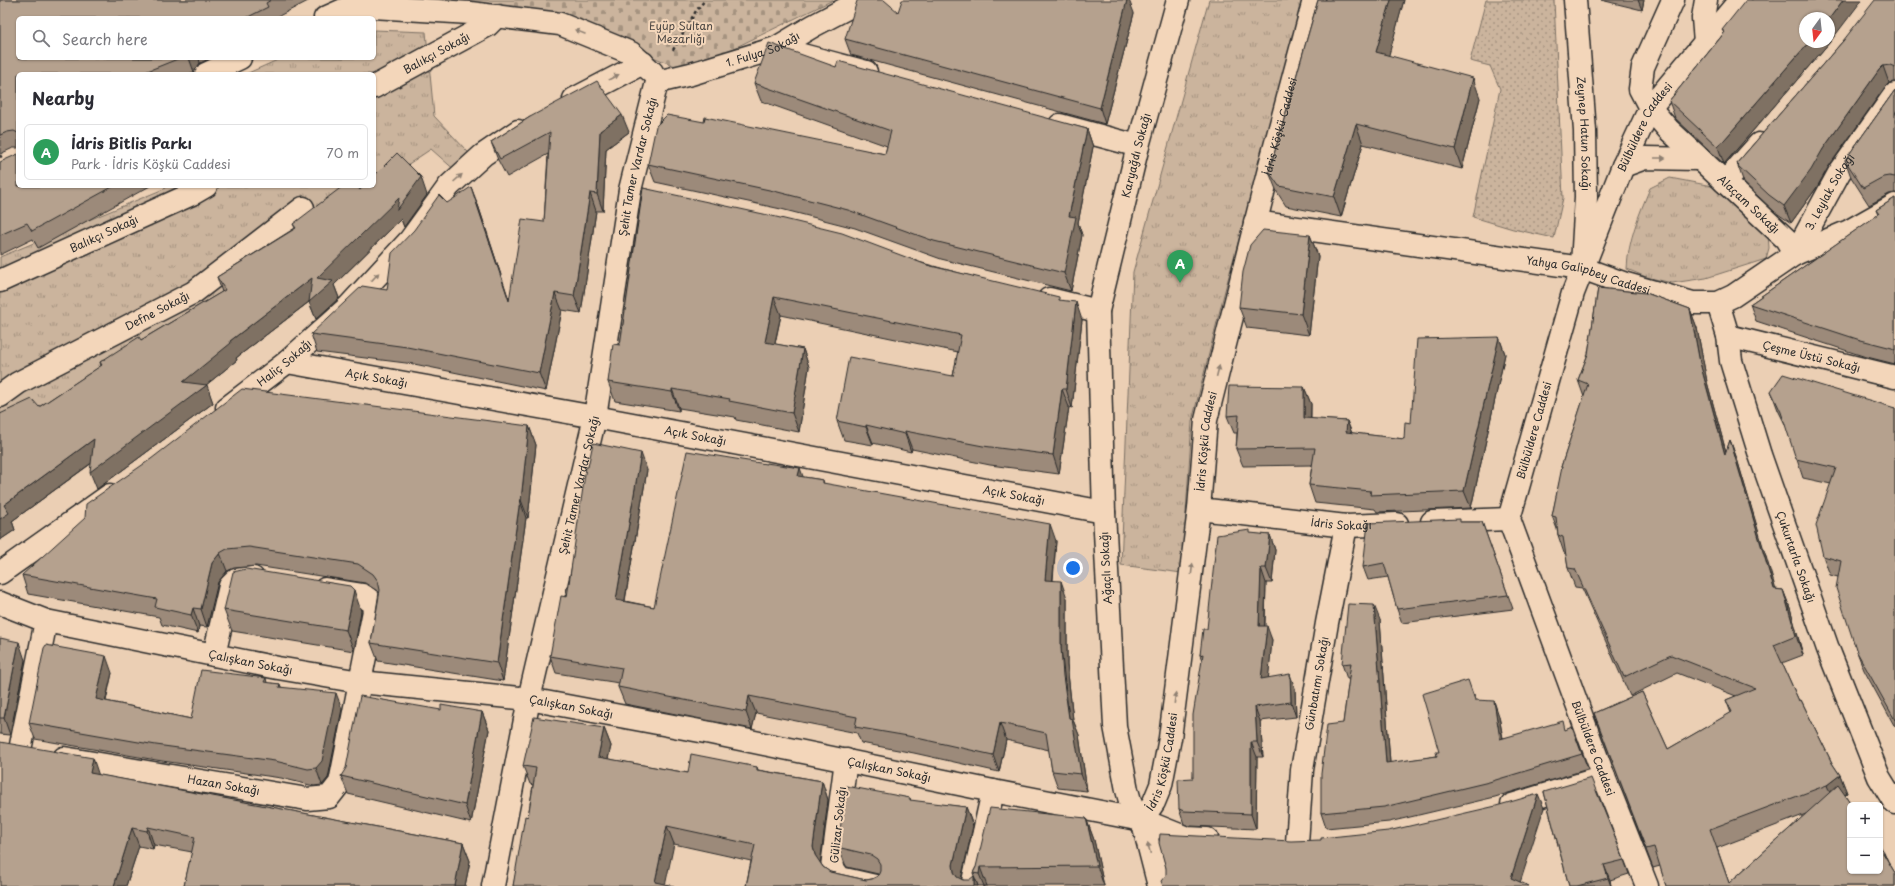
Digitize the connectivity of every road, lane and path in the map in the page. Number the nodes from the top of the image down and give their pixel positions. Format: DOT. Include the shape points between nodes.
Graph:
graph roads {
  1 [pos="705,0"];
  2 [pos="862,0"];
  3 [pos="1176,0"];
  4 [pos="1314,0"];
  5 [pos="1575,0"];
  6 [pos="1673,0"];
  7 [pos="1706,0"];
  8 [pos="1740,0"];
  9 [pos="337,9"];
  10 [pos="497,16"];
  11 [pos="1705,42"];
  12 [pos="776,48"];
  13 [pos="236,60"];
  14 [pos="643,62"];
  15 [pos="210,72"];
  16 [pos="884,77"];
  17 [pos="657,82"];
  18 [pos="376,86"];
  19 [pos="1895,94"];
  20 [pos="1650,108"];
  21 [pos="556,109"];
  22 [pos="1038,119"];
  23 [pos="537,120"];
  24 [pos="1772,128"];
  25 [pos="1138,146"];
  26 [pos="0,155"];
  27 [pos="1698,159"];
  28 [pos="6,166"];
  29 [pos="1623,166"];
  30 [pos="1725,182"];
  31 [pos="203,188"];
  32 [pos="630,190"];
  33 [pos="654,194"];
  34 [pos="1895,205"];
  35 [pos="303,208"];
  36 [pos="1255,222"];
  37 [pos="1795,254"];
  38 [pos="1582,268"];
  39 [pos="0,281"];
  40 [pos="1029,294"];
  41 [pos="1718,303"];
  42 [pos="1098,311"];
  43 [pos="1728,336"];
  44 [pos="286,362"];
  45 [pos="1895,377"];
  46 [pos="0,396"];
  47 [pos="594,417"];
  48 [pos="212,419"];
  49 [pos="124,485"];
  50 [pos="1199,509"];
  51 [pos="1104,512"];
  52 [pos="1508,519"];
  53 [pos="1346,526"];
  54 [pos="0,573"];
  55 [pos="270,580"];
  56 [pos="308,586"];
  57 [pos="0,604"];
  58 [pos="46,620"];
  59 [pos="214,655"];
  60 [pos="360,682"];
  61 [pos="529,699"];
  62 [pos="10,748"];
  63 [pos="846,760"];
  64 [pos="1604,777"];
  65 [pos="993,791"];
  66 [pos="1895,803"];
  67 [pos="1491,811"];
  68 [pos="1142,820"];
  69 [pos="1226,840"];
  70 [pos="1321,841"];
  71 [pos="1274,842"];
  72 [pos="1297,843"];
  73 [pos="493,886"];
  74 [pos="875,886"];
  75 [pos="972,886"];
  76 [pos="1159,886"];
  77 [pos="1647,886"];
  1 -- 17 [label="path" via="696,10"];
  2 -- 12 [label="street, 1. Fulya Sokağı"];
  3 -- 25 [label="street, Karyağdı Sokağı"];
  4 -- 36 [label="street, İdris Köşkü Caddesi"];
  5 -- 38 [label="street, Zeynep Hatun Sokağı" via="1585,153 1586,197"];
  6 -- 20 [label="street, Alaçam Sokağı" via="1643,67 1640,89"];
  7 -- 11 [label="street" via="1703,18"];
  8 -- 11 [label="street, Bülbüldere Caddesi"];
  9 -- 10 [label="street" via="373,7"];
  14 -- 10 [label="street, one-way" via="631,53 560,24"];
  10 -- 18 [label="street, Balıkçı Sokağı" via="488,25"];
  11 -- 20 [label="street, Bülbüldere Caddesi"];
  12 -- 16 [label="street"];
  12 -- 17 [label="street, 1. Fulya Sokağı"];
  13 -- 15 [label="street"];
  14 -- 17 [label="street" via="652,71"];
  21 -- 14 [label="street, one-way"];
  17 -- 32 [label="street, Şehit Tamer Vardar Sokağı"];
  19 -- 37 [label="street, 3. Leylak Sokağı" via="1839,173"];
  20 -- 27 [label="street, Alaçam Sokağı"];
  20 -- 29 [label="street, Bülbüldere Caddesi"];
  22 -- 25 [label="street"];
  44 -- 23 [label="street, Haliç Sokağı, one-way" via="348,307 410,240 449,186 483,155"];
  24 -- 30 [label="street"];
  25 -- 42 [label="street, Karyağdı Sokağı"];
  26 -- 28 [label="path"];
  29 -- 27 [label="street, one-way" via="1645,158"];
  27 -- 30 [label="street, Alaçam Sokağı"];
  29 -- 38 [label="street, Bülbüldere Caddesi"];
  30 -- 37 [label="street, Alaçam Sokağı" via="1786,239"];
  31 -- 39 [label="street, Balıkçı Sokağı"];
  32 -- 33 [label="street"];
  32 -- 47 [label="street, Şehit Tamer Vardar Sokağı"];
  34 -- 37 [label="street, Yahya Galipbey Caddesi" via="1848,231"];
  35 -- 46 [label="street, Defne Sokağı" via="194,292 18,383"];
  36 -- 38 [label="street, Yahya Galipbey Caddesi"];
  50 -- 36 [label="street, İdris Köşkü Caddesi, one-way" via="1206,420"];
  37 -- 41 [label="street, Yahya Galipbey Caddesi" via="1733,296"];
  38 -- 41 [label="street, Yahya Galipbey Caddesi" via="1693,303"];
  38 -- 52 [label="street, Bülbüldere Caddesi" via="1572,294"];
  40 -- 42 [label="street"];
  41 -- 43 [label="street, Çukurtarla Sokağı"];
  42 -- 51 [label="street, Ağaçlı Sokağı"];
  43 -- 45 [label="street, Çeşme Üstü Sokağı"];
  43 -- 66 [label="street, Çukurtarla Sokağı" via="1731,362 1760,455 1828,649 1879,777"];
  44 -- 47 [label="street, Açık Sokağı"];
  44 -- 48 [label="street, Haliç Sokağı"];
  47 -- 51 [label="street, Açık Sokağı"];
  47 -- 61 [label="street, Şehit Tamer Vardar Sokağı"];
  49 -- 54 [label="street"];
  50 -- 53 [label="street, İdris Sokağı"];
  68 -- 50 [label="street, İdris Köşkü Caddesi, one-way" via="1161,785 1170,738"];
  51 -- 68 [label="street, Ağaçlı Sokağı" via="1115,726 1132,808"];
  52 -- 53 [label="street, İdris Sokağı"];
  52 -- 64 [label="street, Bülbüldere Caddesi"];
  53 -- 72 [label="street, Günbatımı Sokağı" via="1302,770"];
  55 -- 59 [label="street" via="244,578 236,580 230,586"];
  56 -- 60 [label="street, Hazan Sokağı" via="363,595 372,602 374,611 371,632"];
  57 -- 58 [label="street, Çalışkan Sokağı"];
  58 -- 59 [label="street, Çalışkan Sokağı"];
  58 -- 62 [label="street"];
  59 -- 60 [label="street, Çalışkan Sokağı"];
  60 -- 61 [label="street, Çalışkan Sokağı"];
  60 -- 62 [label="street, Hazan Sokağı" via="340,783 329,797 307,799"];
  61 -- 63 [label="street, Çalışkan Sokağı"];
  61 -- 73 [label="street, Şehit Tamer Vardar Sokağı"];
  63 -- 65 [label="street, Çalışkan Sokağı"];
  63 -- 74 [label="street, Gülizar Sokağı" via="832,867 840,878"];
  64 -- 67 [label="street"];
  64 -- 77 [label="street, Bülbüldere Caddesi"];
  65 -- 68 [label="street, Çalışkan Sokağı"];
  65 -- 75 [label="street"];
  68 -- 69 [label="street, Çalışkan Sokağı" via="1187,838"];
  76 -- 68 [label="street, İdris Köşkü Caddesi, one-way"];
  70 -- 72 [label="street"];
  71 -- 72 [label="street"];
}
